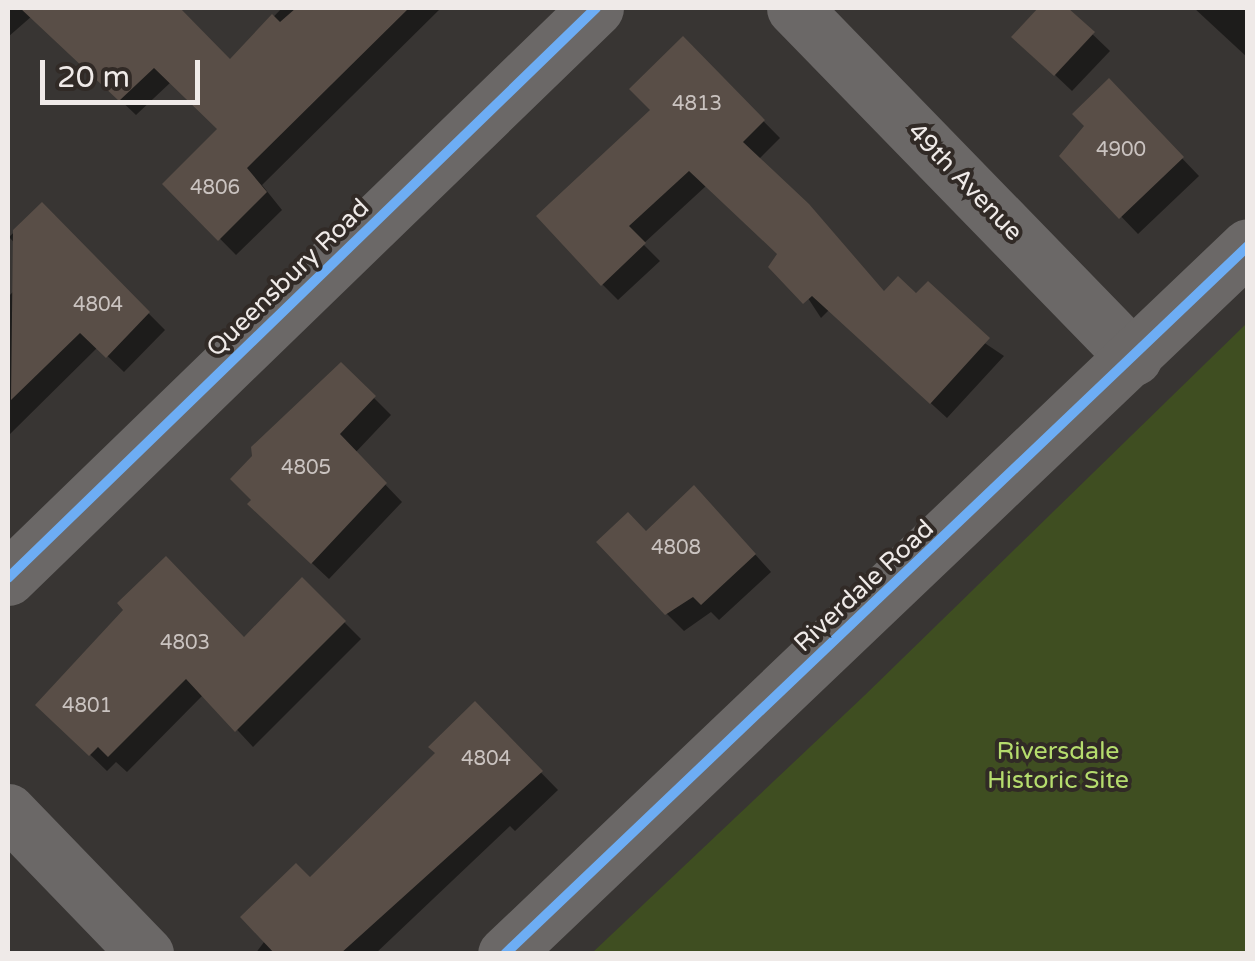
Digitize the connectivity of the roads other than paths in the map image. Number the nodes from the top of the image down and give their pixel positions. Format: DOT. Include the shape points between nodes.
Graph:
graph roads {
  1 [pos="596,8"];
  2 [pos="794,8"];
  3 [pos="1248,246"];
  4 [pos="1134,358"];
  5 [pos="8,578"];
  6 [pos="8,811"];
  7 [pos="146,954"];
  8 [pos="505,954"];
  1 -- 5 [label="street, Queensbury Road"];
  2 -- 4 [label="street, 49th Avenue"];
  3 -- 4 [label="street, Riverdale Road"];
  4 -- 8 [label="street, Riverdale Road"];
  6 -- 7 [label="street"];
}
